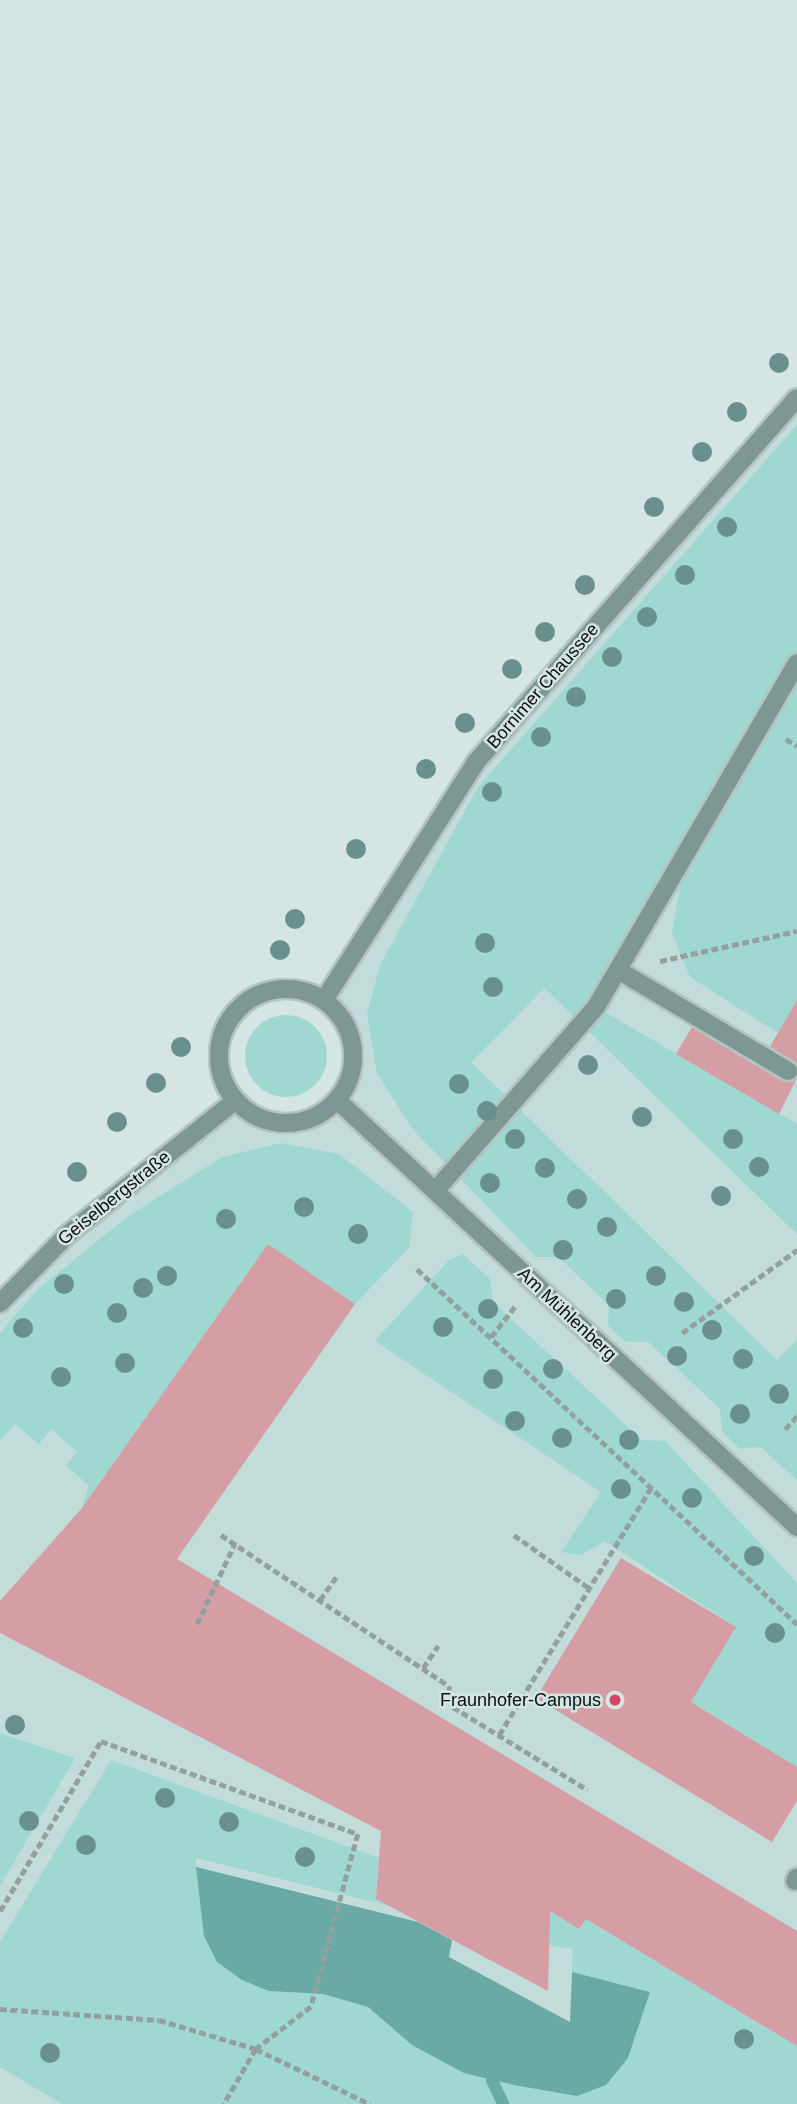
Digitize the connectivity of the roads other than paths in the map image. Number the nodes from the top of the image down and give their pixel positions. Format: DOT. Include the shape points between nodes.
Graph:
graph roads {
  1 [pos="797,398"];
  2 [pos="797,663"];
  3 [pos="618,970"];
  4 [pos="324,1000"];
  5 [pos="788,1071"];
  6 [pos="337,1100"];
  7 [pos="235,1101"];
  8 [pos="435,1191"];
  9 [pos="0,1303"];
  10 [pos="797,1527"];
  1 -- 4 [label="street, Bornimer Chaussee" via="475,762"];
  2 -- 3 [label="street"];
  3 -- 5 [label="street"];
  3 -- 8 [label="street" via="550,1065"];
  4 -- 6 [label="street" via="344,1022 353,1049 349,1082"];
  4 -- 7 [label="street" via="282,989 243,1004 228,1021 218,1062"];
  6 -- 7 [label="street" via="315,1117 285,1124 256,1117"];
  6 -- 8 [label="street, Am Mühlenberg"];
  7 -- 9 [label="street, Geiselbergstraße" via="67,1235"];
  8 -- 10 [label="street, Am Mühlenberg"];
}
